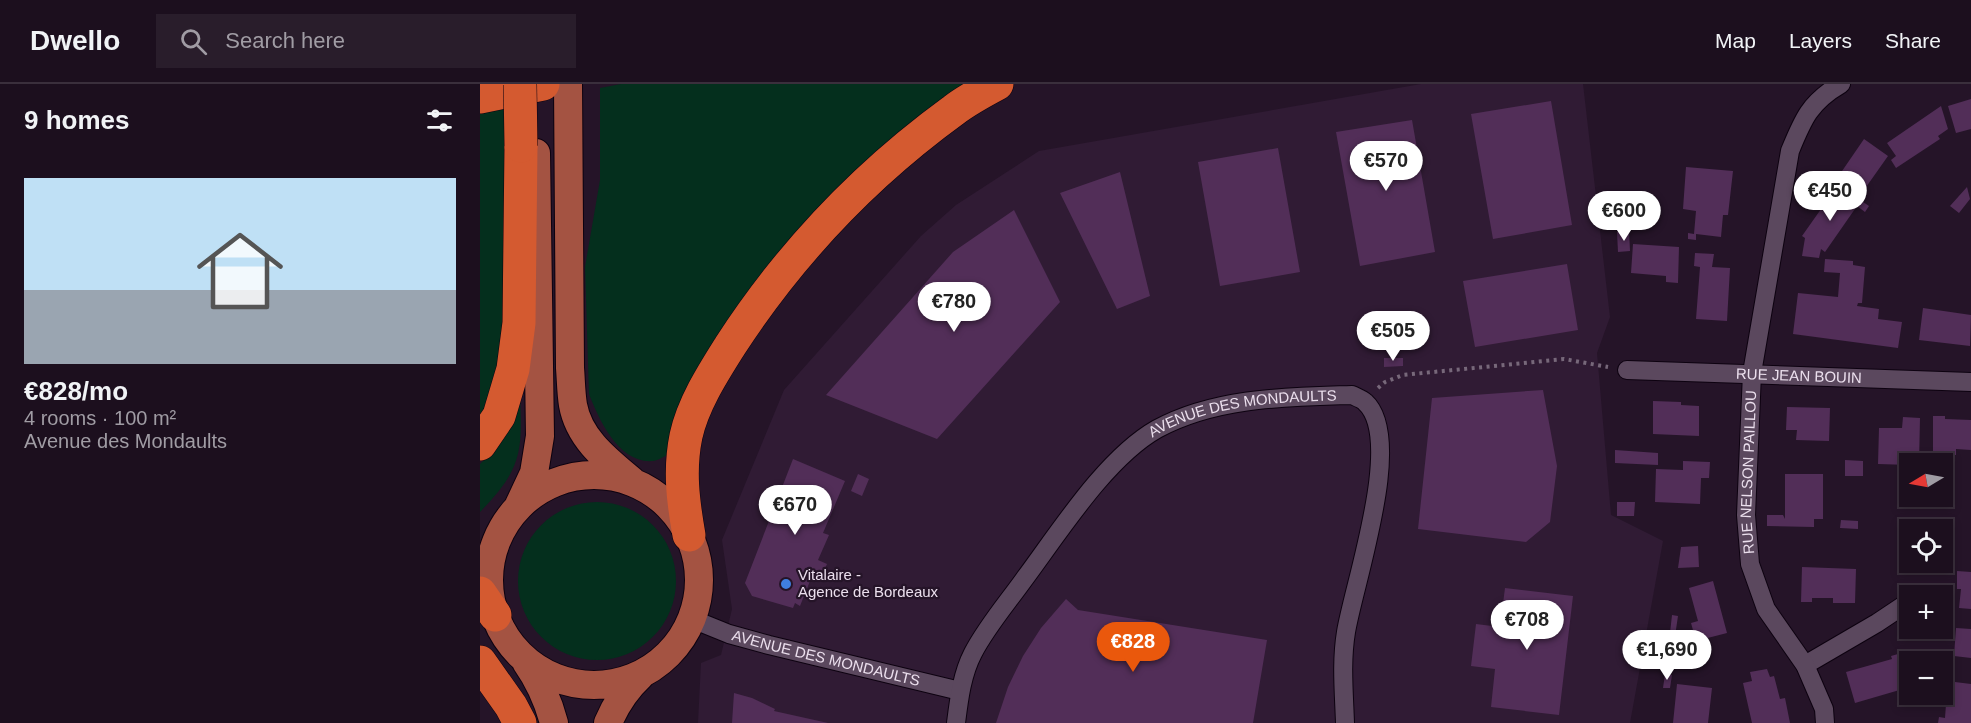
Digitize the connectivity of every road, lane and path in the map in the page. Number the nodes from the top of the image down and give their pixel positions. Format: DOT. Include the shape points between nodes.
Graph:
graph roads {
  1 [pos="520,84"];
  2 [pos="543,84"];
  3 [pos="568,84"];
  4 [pos="997,84"];
  5 [pos="1841,84"];
  6 [pos="480,97"];
  7 [pos="528,144"];
  8 [pos="1627,370"];
  9 [pos="1752,373"];
  10 [pos="1971,382"];
  11 [pos="1365,402"];
  12 [pos="480,444"];
  13 [pos="634,482"];
  14 [pos="518,507"];
  15 [pos="689,535"];
  16 [pos="487,604"];
  17 [pos="1899,608"];
  18 [pos="692,619"];
  19 [pos="525,660"];
  20 [pos="480,662"];
  21 [pos="1805,665"];
  22 [pos="640,676"];
  23 [pos="960,691"];
  24 [pos="520,723"];
  25 [pos="554,723"];
  26 [pos="608,723"];
  27 [pos="956,723"];
  28 [pos="1345,723"];
  29 [pos="1825,723"];
  1 -- 7 [label="highway, bridge"];
  2 -- 6 [label="highway"];
  3 -- 13 [label="main road" via="569,345 573,407 590,443"];
  4 -- 15 [label="highway" via="955,108 882,167 816,234 758,304 701,396 687,433 682,493"];
  5 -- 9 [label="street, RUE NELSON PAILLOU" via="1822,95 1803,120 1790,151"];
  7 -- 12 [label="highway" via="513,369 499,416"];
  7 -- 14 [label="main road" via="540,436 534,473"];
  8 -- 9 [label="street, RUE JEAN BOUIN"];
  8 -- 11 [label="path" via="1564,359 1403,375 1385,382"];
  9 -- 10 [label="street, RUE JEAN BOUIN"];
  9 -- 21 [label="street, RUE NELSON PAILLOU" via="1746,515 1750,564 1766,609"];
  11 -- 23 [label="street, AVENUE DES MONDAULTS" via="1352,395 1227,404 1179,419 1132,446 1069,519 994,621 973,653"];
  11 -- 28 [label="street" via="1375,418 1380,443 1379,483 1346,633"];
  13 -- 14 [label="main road" via="585,475 560,480 537,491"];
  13 -- 15 [label="main road" via="675,513"];
  14 -- 16 [label="main road" via="501,530 491,557"];
  15 -- 18 [label="main road" via="698,562 699,591"];
  16 -- 19 [label="main road" via="507,640"];
  17 -- 21 [label="street"];
  18 -- 22 [label="main road" via="680,642 662,662"];
  18 -- 23 [label="street, AVENUE DES MONDAULTS" via="769,645"];
  19 -- 22 [label="main road" via="551,677 580,685 611,685"];
  19 -- 25 [label="main road" via="546,696"];
  20 -- 24 [label="highway"];
  21 -- 29 [label="street, RUE NELSON PAILLOU" via="1824,709"];
  22 -- 26 [label="main road" via="625,690"];
  23 -- 27 [label="street, AVENUE DES MONDAULTS"];
}
